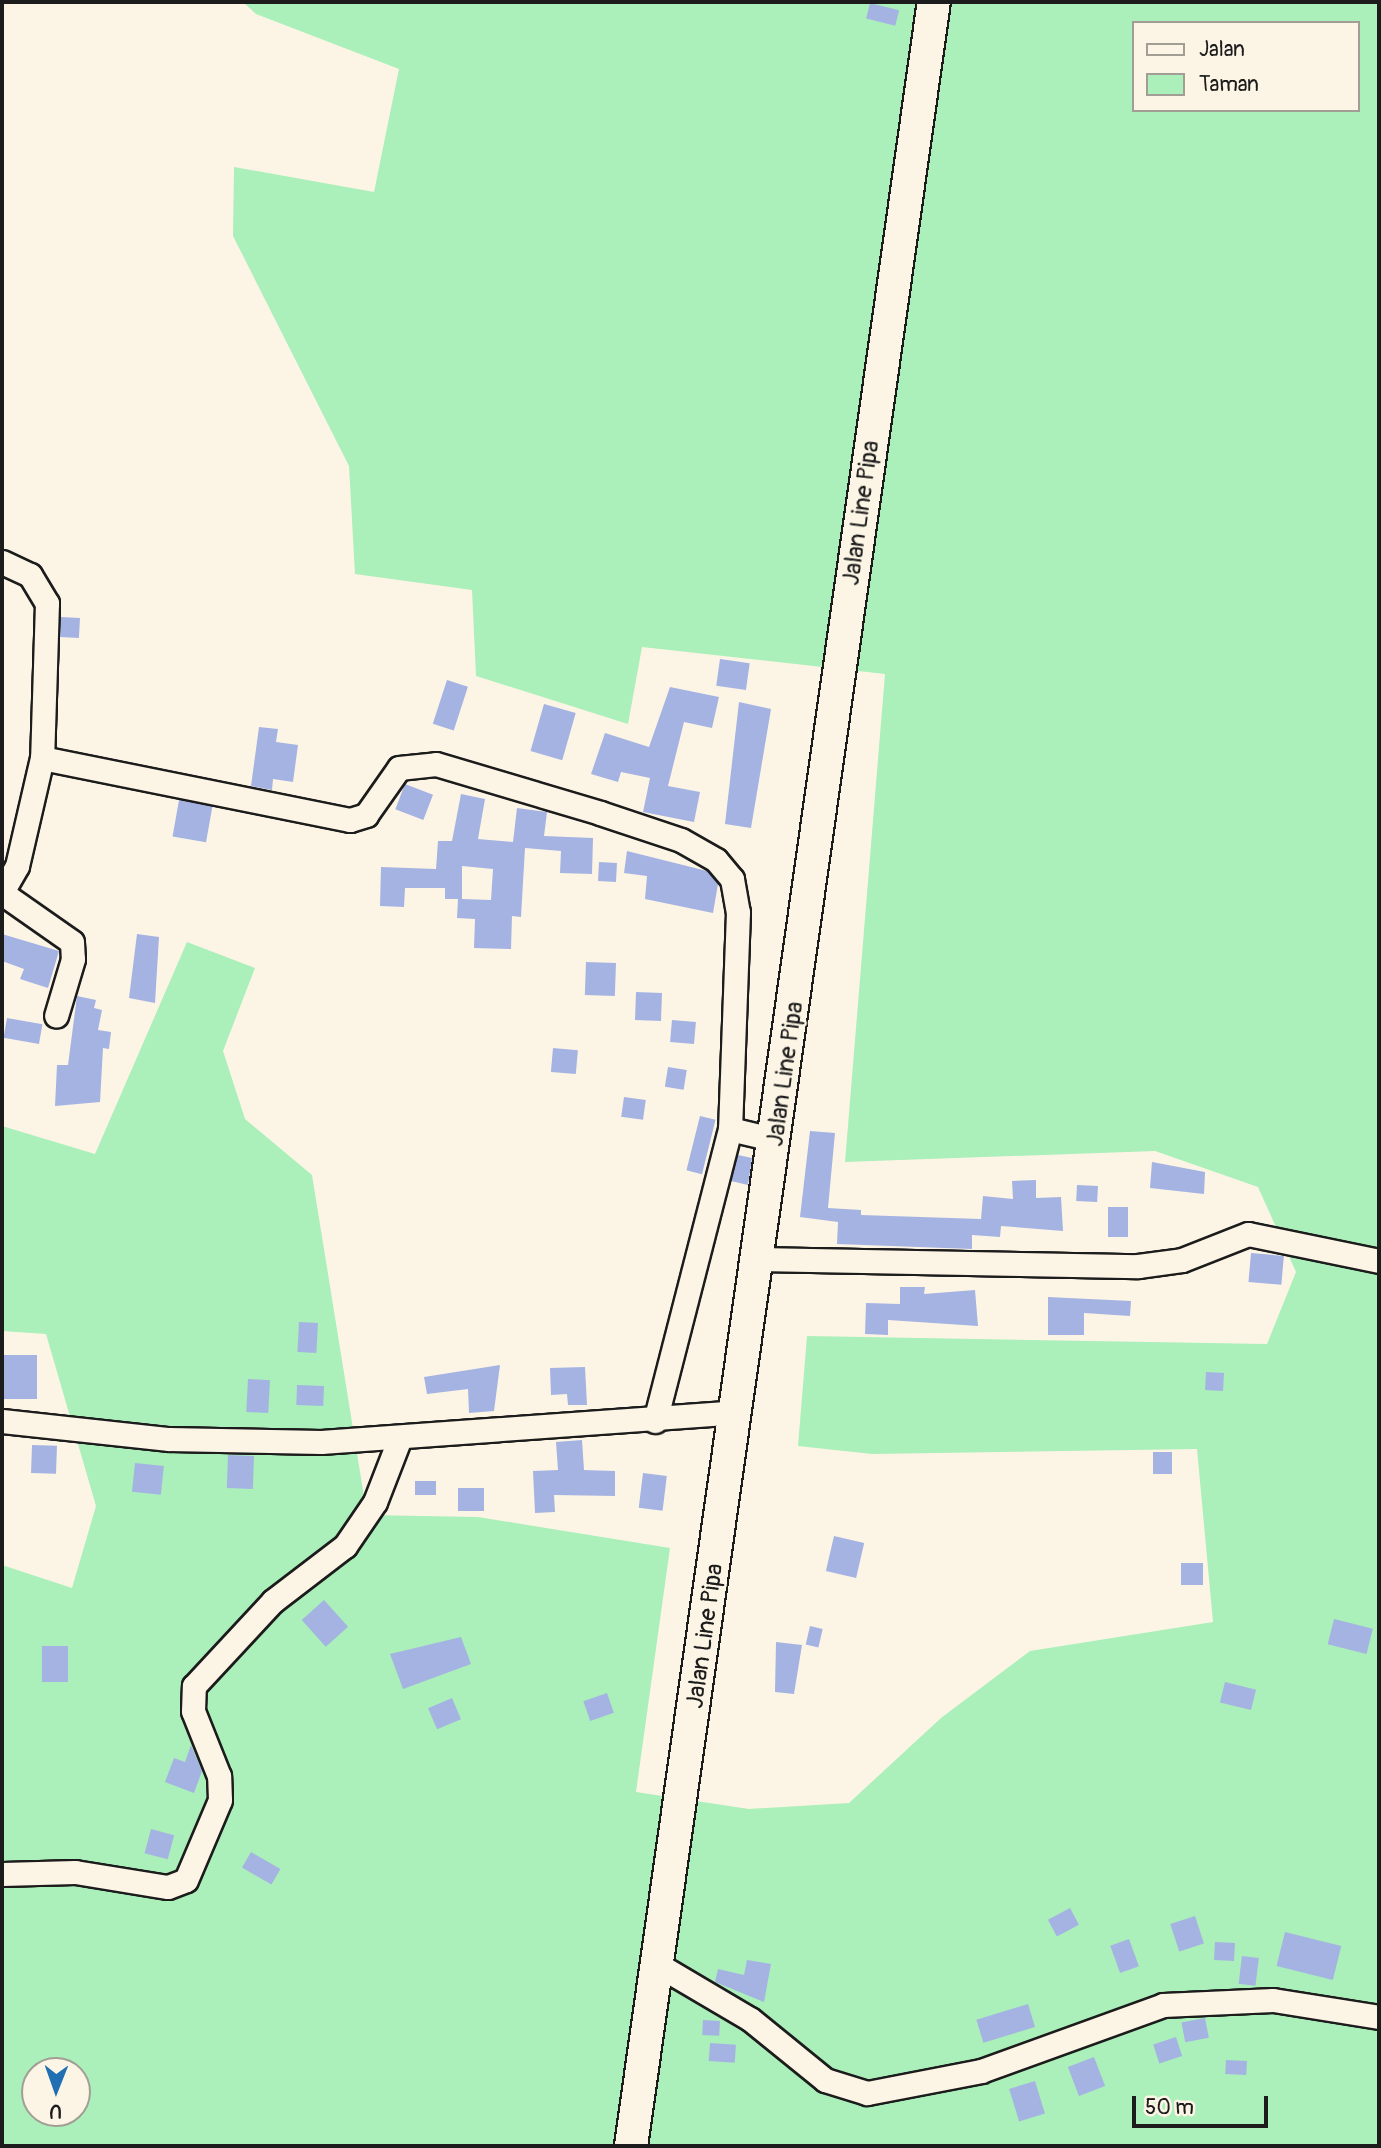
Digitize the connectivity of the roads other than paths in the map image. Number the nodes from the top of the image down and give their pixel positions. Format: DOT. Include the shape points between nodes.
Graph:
graph roads {
  1 [pos="934,2"];
  2 [pos="2,562"];
  3 [pos="42,758"];
  4 [pos="2,892"];
  5 [pos="56,1016"];
  6 [pos="730,1129"];
  7 [pos="776,1140"];
  8 [pos="758,1259"];
  9 [pos="1379,1261"];
  10 [pos="736,1412"];
  11 [pos="2,1421"];
  12 [pos="655,1421"];
  13 [pos="399,1440"];
  14 [pos="2,1874"];
  15 [pos="660,1966"];
  16 [pos="1379,2017"];
  17 [pos="631,2146"];
  1 -- 7 [label="main road, Jalan Line Pipa"];
  2 -- 3 [label="street" via="30,575 47,603"];
  3 -- 4 [label="street" via="17,866"];
  3 -- 6 [label="street" via="350,820 366,816 399,768 436,764 698,849 725,868 737,894 740,993"];
  4 -- 5 [label="street" via="72,942 74,959"];
  6 -- 7 [label="street"];
  6 -- 12 [label="street"];
  7 -- 8 [label="main road, Jalan Line Pipa"];
  8 -- 9 [label="street" via="1138,1266 1182,1260 1248,1234"];
  8 -- 10 [label="main road, Jalan Line Pipa"];
  10 -- 12 [label="street"];
  10 -- 15 [label="main road, Jalan Line Pipa"];
  11 -- 13 [label="street" via="213,1441"];
  12 -- 13 [label="street"];
  13 -- 14 [label="street" via="375,1502 345,1546 273,1601 194,1686 193,1711 219,1776 220,1800 186,1880 168,1886 75,1872"];
  15 -- 16 [label="street" via="750,2020 817,2075 867,2093 981,2071 1163,2005 1273,2000"];
  15 -- 17 [label="main road, Jalan Line Pipa"];
}
